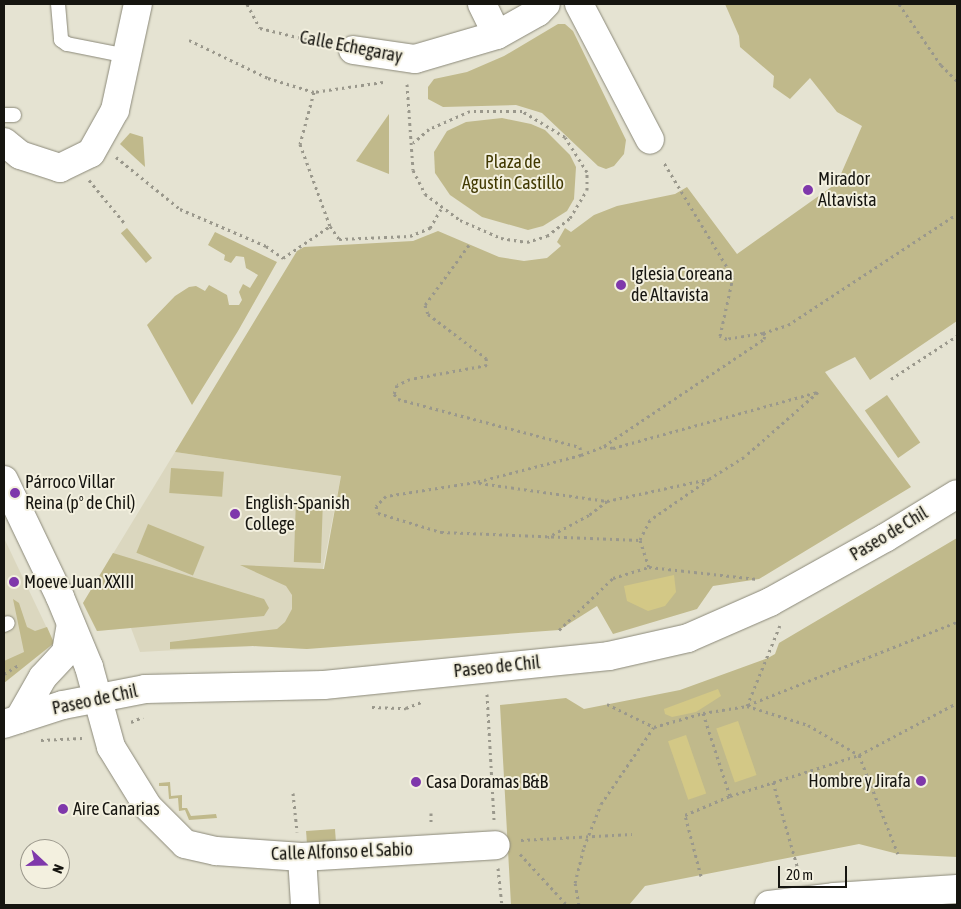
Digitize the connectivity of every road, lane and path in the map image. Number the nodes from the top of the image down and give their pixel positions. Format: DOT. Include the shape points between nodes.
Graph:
graph roads {
  1 [pos="58,4"];
  2 [pos="138,4"];
  3 [pos="247,4"];
  4 [pos="482,4"];
  5 [pos="546,4"];
  6 [pos="579,4"];
  7 [pos="899,4"];
  8 [pos="497,35"];
  9 [pos="188,40"];
  10 [pos="353,50"];
  11 [pos="127,56"];
  12 [pos="415,59"];
  13 [pos="388,81"];
  14 [pos="957,81"];
  15 [pos="314,92"];
  16 [pos="650,140"];
  17 [pos="4,142"];
  18 [pos="97,142"];
  19 [pos="414,143"];
  20 [pos="84,174"];
  21 [pos="441,209"];
  22 [pos="957,214"];
  23 [pos="126,225"];
  24 [pos="330,226"];
  25 [pos="469,245"];
  26 [pos="763,333"];
  27 [pos="957,336"];
  28 [pos="891,379"];
  29 [pos="604,446"];
  30 [pos="581,455"];
  31 [pos="4,480"];
  32 [pos="709,480"];
  33 [pos="476,482"];
  34 [pos="957,494"];
  35 [pos="607,501"];
  36 [pos="546,538"];
  37 [pos="640,540"];
  38 [pos="650,567"];
  39 [pos="770,602"];
  40 [pos="957,622"];
  41 [pos="71,624"];
  42 [pos="559,630"];
  43 [pos="768,658"];
  44 [pos="486,668"];
  45 [pos="95,697"];
  46 [pos="957,702"];
  47 [pos="607,704"];
  48 [pos="747,706"];
  49 [pos="703,713"];
  50 [pos="11,722"];
  51 [pos="654,728"];
  52 [pos="859,755"];
  53 [pos="773,782"];
  54 [pos="294,793"];
  55 [pos="730,796"];
  56 [pos="632,834"];
  57 [pos="588,836"];
  58 [pos="509,844"];
  59 [pos="300,846"];
  60 [pos="898,854"];
  61 [pos="701,876"];
  62 [pos="956,888"];
  63 [pos="804,901"];
  64 [pos="305,905"];
  65 [pos="502,905"];
  66 [pos="568,905"];
  67 [pos="579,905"];
  68 [pos="769,905"];
  1 -- 11 [label="lane" via="61,40"];
  2 -- 11 [label="street"];
  3 -- 10 [label="path, Calle Echegaray" via="260,28"];
  4 -- 8 [label="street"];
  5 -- 8 [label="street, Calle Echegaray"];
  6 -- 16 [label="street"];
  7 -- 14 [label="path" via="941,65"];
  8 -- 12 [label="street, Calle Echegaray"];
  9 -- 15 [label="path" via="260,75"];
  10 -- 12 [label="street, Calle Echegaray"];
  11 -- 18 [label="street" via="115,110"];
  12 -- 19 [label="path" via="406,78"];
  13 -- 15 [label="path"];
  15 -- 24 [label="path" via="300,144"];
  16 -- 26 [label="path" via="733,277 720,336 727,339"];
  17 -- 18 [label="street" via="20,155 60,168 91,153"];
  18 -- 24 [label="path" via="180,209 266,246 283,258"];
  19 -- 21 [label="path" via="413,170 425,194"];
  19 -- 21 [label="path" via="429,129 470,111 522,111 565,137 586,172 587,190 580,206 547,236 527,242 501,238"];
  20 -- 23 [label="path"];
  21 -- 24 [label="path" via="430,228 410,236 339,239"];
  22 -- 26 [label="path" via="788,325"];
  25 -- 30 [label="path" via="425,305 428,314 486,358 487,365 410,379 397,385 394,394 398,399 580,447"];
  26 -- 29 [label="path" via="764,340"];
  27 -- 28 [label="path"];
  29 -- 30 [label="path"];
  29 -- 32 [label="path" via="613,448 818,392 744,457"];
  30 -- 33 [label="path"];
  31 -- 41 [label="street, Calle Alfonso el Sabio"];
  32 -- 35 [label="path"];
  32 -- 37 [label="path" via="650,520"];
  33 -- 35 [label="path"];
  33 -- 36 [label="path" via="386,496 376,506 378,513 441,532"];
  34 -- 39 [label="street, Paseo de Chil"];
  35 -- 36 [label="path" via="589,515"];
  36 -- 37 [label="path"];
  37 -- 38 [label="path"];
  38 -- 39 [label="path" via="759,579"];
  38 -- 42 [label="path" via="613,578"];
  39 -- 44 [label="street, Paseo de Chil" via="688,638 609,656"];
  40 -- 48 [label="path"];
  41 -- 45 [label="street, Calle Alfonso el Sabio" via="88,667"];
  41 -- 50 [label="street" via="66,652 43,677"];
  43 -- 48 [label="path"];
  44 -- 45 [label="street, Paseo de Chil" via="324,685 145,689"];
  44 -- 58 [label="path"];
  45 -- 50 [label="street, Paseo de Chil"];
  45 -- 59 [label="street, Calle Alfonso el Sabio" via="110,747 148,807 184,844 216,850"];
  46 -- 52 [label="path"];
  47 -- 51 [label="path"];
  48 -- 49 [label="path"];
  48 -- 52 [label="path" via="808,725"];
  49 -- 51 [label="path"];
  49 -- 55 [label="path"];
  51 -- 57 [label="path" via="601,804"];
  52 -- 53 [label="path"];
  52 -- 60 [label="path"];
  53 -- 55 [label="path"];
  53 -- 63 [label="path" via="796,856"];
  54 -- 59 [label="path"];
  55 -- 61 [label="path" via="685,815"];
  56 -- 57 [label="path"];
  57 -- 58 [label="path"];
  57 -- 67 [label="path" via="576,883"];
  58 -- 59 [label="street, Calle Alfonso el Sabio"];
  58 -- 65 [label="path"];
  58 -- 66 [label="path"];
  59 -- 64 [label="street"];
  62 -- 63 [label="street"];
  63 -- 68 [label="street"];
}
